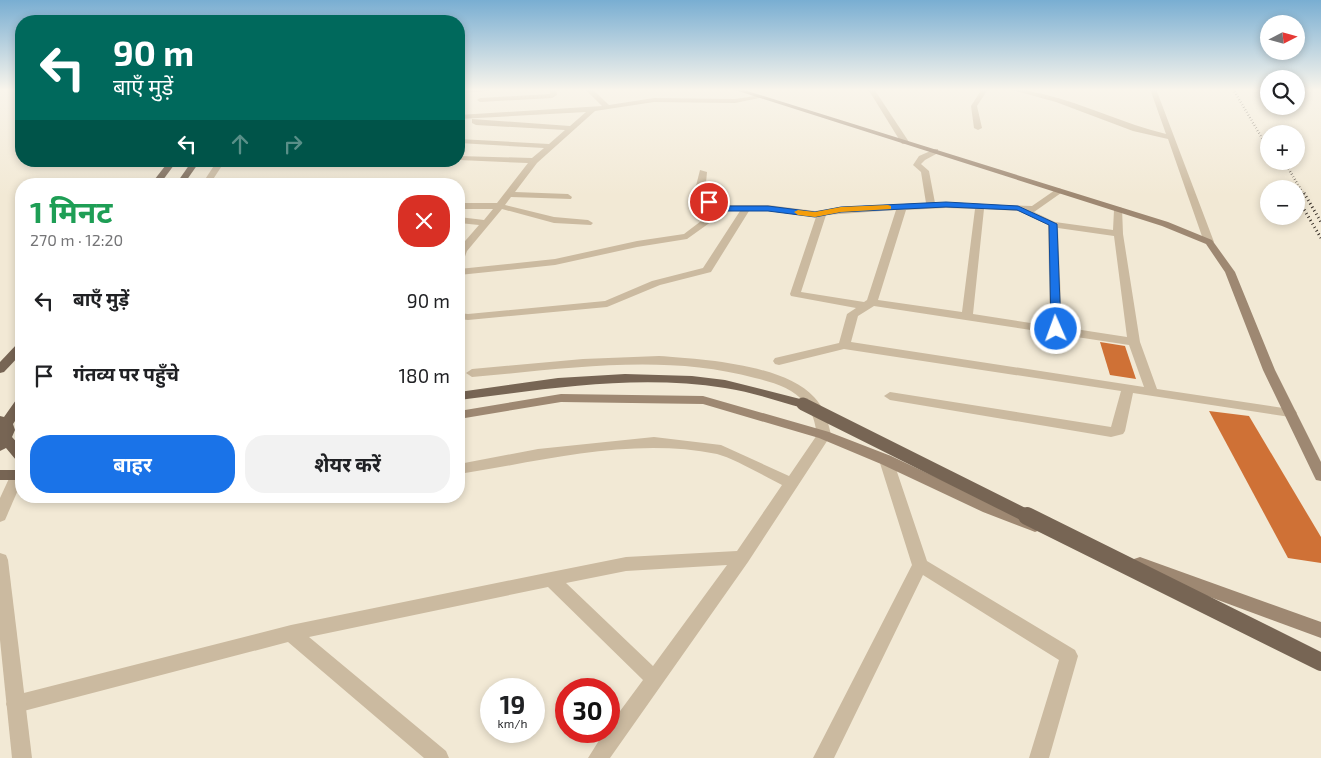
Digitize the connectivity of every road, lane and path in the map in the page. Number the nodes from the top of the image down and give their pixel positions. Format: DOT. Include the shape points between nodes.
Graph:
graph roads {
  1 [pos="504,124"];
  2 [pos="574,124"];
  3 [pos="850,124"];
  4 [pos="894,124"];
  5 [pos="977,124"];
  6 [pos="1124,124"];
  7 [pos="1166,124"];
  8 [pos="570,128"];
  9 [pos="978,128"];
  10 [pos="1171,138"];
  11 [pos="465,141"];
  12 [pos="905,142"];
  13 [pos="550,146"];
  14 [pos="935,151"];
  15 [pos="465,158"];
  16 [pos="534,161"];
  17 [pos="168,167"];
  18 [pos="192,167"];
  19 [pos="217,167"];
  20 [pos="702,172"];
  21 [pos="159,178"];
  22 [pos="184,178"];
  23 [pos="210,178"];
  24 [pos="1058,191"];
  25 [pos="509,194"];
  26 [pos="568,197"];
  27 [pos="465,206"];
  28 [pos="500,206"];
  29 [pos="930,206"];
  30 [pos="980,206"];
  31 [pos="902,207"];
  32 [pos="718,208"];
  33 [pos="746,208"];
  34 [pos="1018,208"];
  35 [pos="1119,210"];
  36 [pos="822,213"];
  37 [pos="465,221"];
  38 [pos="486,223"];
  39 [pos="588,223"];
  40 [pos="1053,224"];
  41 [pos="1118,234"];
  42 [pos="1209,242"];
  43 [pos="465,247"];
  44 [pos="465,271"];
  45 [pos="869,304"];
  46 [pos="967,316"];
  47 [pos="465,317"];
  48 [pos="1056,329"];
  49 [pos="1134,342"];
  50 [pos="844,345"];
  51 [pos="15,353"];
  52 [pos="779,362"];
  53 [pos="0,368"];
  54 [pos="472,374"];
  55 [pos="1128,388"];
  56 [pos="1152,392"];
  57 [pos="465,395"];
  58 [pos="890,396"];
  59 [pos="15,413"];
  60 [pos="1290,413"];
  61 [pos="465,414"];
  62 [pos="3,432"];
  63 [pos="824,435"];
  64 [pos="15,448"];
  65 [pos="886,460"];
  66 [pos="465,468"];
  67 [pos="0,476"];
  68 [pos="15,476"];
  69 [pos="1321,476"];
  70 [pos="791,483"];
  71 [pos="15,484"];
  72 [pos="0,516"];
  73 [pos="742,557"];
  74 [pos="0,560"];
  75 [pos="920,565"];
  76 [pos="551,579"];
  77 [pos="1321,630"];
  78 [pos="291,633"];
  79 [pos="1321,662"];
  80 [pos="654,679"];
  81 [pos="16,704"];
  82 [pos="22,758"];
  83 [pos="439,758"];
  84 [pos="598,758"];
  85 [pos="823,758"];
  86 [pos="1039,758"];
  1 -- 8 [label="street"];
  2 -- 8 [label="street"];
  3 -- 12 [label="main road"];
  4 -- 12 [label="street"];
  5 -- 9 [label="street"];
  6 -- 10 [label="street"];
  7 -- 10 [label="street"];
  8 -- 13 [label="street"];
  10 -- 42 [label="street"];
  11 -- 13 [label="street"];
  12 -- 14 [label="main road"];
  13 -- 16 [label="street"];
  14 -- 24 [label="main road"];
  14 -- 29 [label="street" via="922,158 917,166 925,171"];
  15 -- 16 [label="street"];
  16 -- 25 [label="street"];
  17 -- 21 [label="main road"];
  18 -- 22 [label="main road"];
  19 -- 23 [label="street"];
  20 -- 32 [label="street" via="701,196"];
  24 -- 34 [label="street" via="1034,209"];
  24 -- 35 [label="main road"];
  25 -- 26 [label="street"];
  25 -- 28 [label="street"];
  27 -- 28 [label="street"];
  28 -- 38 [label="street"];
  28 -- 39 [label="street" via="554,220"];
  29 -- 30 [label="street"];
  29 -- 31 [label="street"];
  30 -- 34 [label="street"];
  30 -- 46 [label="street"];
  31 -- 36 [label="street"];
  31 -- 45 [label="street"];
  32 -- 33 [label="street"];
  32 -- 44 [label="street" via="712,218 687,236 555,262"];
  33 -- 36 [label="street"];
  33 -- 47 [label="street" via="707,270 656,283 607,304"];
  34 -- 40 [label="street"];
  35 -- 41 [label="street"];
  35 -- 42 [label="main road"];
  36 -- 45 [label="street" via="795,294"];
  37 -- 38 [label="street"];
  38 -- 43 [label="street"];
  40 -- 41 [label="street"];
  40 -- 48 [label="street"];
  41 -- 49 [label="street"];
  42 -- 60 [label="main road" via="1230,272"];
  45 -- 46 [label="street"];
  45 -- 50 [label="street" via="853,314"];
  46 -- 48 [label="street"];
  48 -- 49 [label="street"];
  49 -- 56 [label="street"];
  50 -- 52 [label="street"];
  50 -- 55 [label="street"];
  51 -- 53 [label="main road"];
  54 -- 63 [label="street" via="633,360 698,362 743,368 791,385 810,399 822,420"];
  55 -- 56 [label="street"];
  55 -- 58 [label="street" via="1118,431 1111,432"];
  56 -- 60 [label="street"];
  57 -- 79 [label="main road, bridge" via="541,383 627,378 684,379 726,384 803,404"];
  59 -- 62 [label="main road"];
  60 -- 69 [label="main road"];
  61 -- 63 [label="main road" via="561,398 703,400"];
  62 -- 64 [label="main road"];
  63 -- 65 [label="main road"];
  63 -- 70 [label="street"];
  65 -- 75 [label="street"];
  65 -- 77 [label="main road" via="988,508"];
  66 -- 70 [label="street" via="538,454 654,442 720,450"];
  67 -- 68 [label="main road"];
  70 -- 73 [label="street"];
  71 -- 72 [label="street"];
  73 -- 76 [label="street" via="626,564"];
  73 -- 80 [label="street"];
  74 -- 81 [label="street"];
  75 -- 85 [label="street"];
  75 -- 86 [label="street" via="1069,656"];
  76 -- 78 [label="street"];
  76 -- 80 [label="street"];
  78 -- 81 [label="street"];
  78 -- 83 [label="street"];
  80 -- 84 [label="street"];
  81 -- 82 [label="street"];
}
